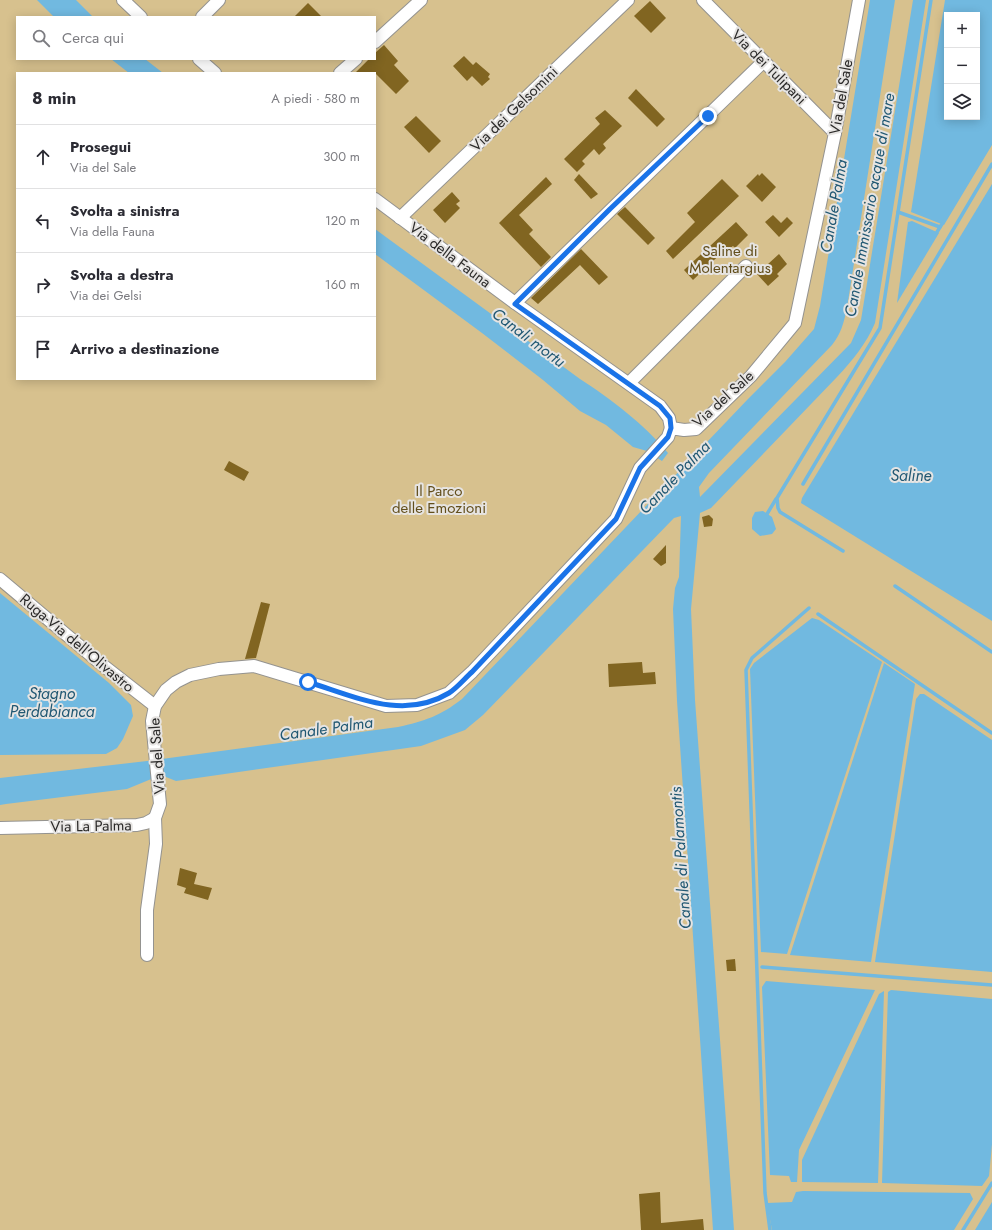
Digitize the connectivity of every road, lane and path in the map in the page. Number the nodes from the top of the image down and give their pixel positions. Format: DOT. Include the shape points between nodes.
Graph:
graph roads {
  1 [pos="123,0"];
  2 [pos="219,0"];
  3 [pos="421,0"];
  4 [pos="628,0"];
  5 [pos="703,0"];
  6 [pos="859,0"];
  7 [pos="140,16"];
  8 [pos="203,16"];
  9 [pos="376,41"];
  10 [pos="200,60"];
  11 [pos="355,60"];
  12 [pos="763,62"];
  13 [pos="214,72"];
  14 [pos="341,72"];
  15 [pos="835,133"];
  16 [pos="376,200"];
  17 [pos="400,218"];
  18 [pos="746,266"];
  19 [pos="515,304"];
  20 [pos="629,383"];
  21 [pos="671,428"];
  22 [pos="0,579"];
  23 [pos="155,706"];
  24 [pos="155,818"];
  25 [pos="0,828"];
  26 [pos="147,955"];
  1 -- 7 [label="street"];
  2 -- 8 [label="street"];
  3 -- 9 [label="street"];
  4 -- 17 [label="street, Via dei Gelsomini"];
  5 -- 12 [label="street, Via dei Tulipani"];
  6 -- 15 [label="street, Via del Sale"];
  10 -- 13 [label="street"];
  11 -- 14 [label="street"];
  12 -- 15 [label="street, Via dei Tulipani"];
  12 -- 19 [label="street"];
  15 -- 21 [label="street, Via del Sale" via="795,323 751,376 696,429"];
  16 -- 17 [label="street, Via della Fauna"];
  17 -- 19 [label="street, Via della Fauna"];
  18 -- 20 [label="street"];
  19 -- 20 [label="street, Via della Fauna"];
  20 -- 21 [label="street, Via della Fauna" via="660,406 670,418"];
  21 -- 23 [label="street, Via del Sale" via="668,437 640,468 616,519 450,693 418,706 386,706 254,666 190,675 166,690"];
  22 -- 23 [label="street, Ruga-Via dell'Olivastro"];
  23 -- 24 [label="street, Via del Sale" via="152,721 160,804"];
  24 -- 25 [label="street, Via La Palma" via="137,825"];
  24 -- 26 [label="street" via="156,844 147,910"];
}
